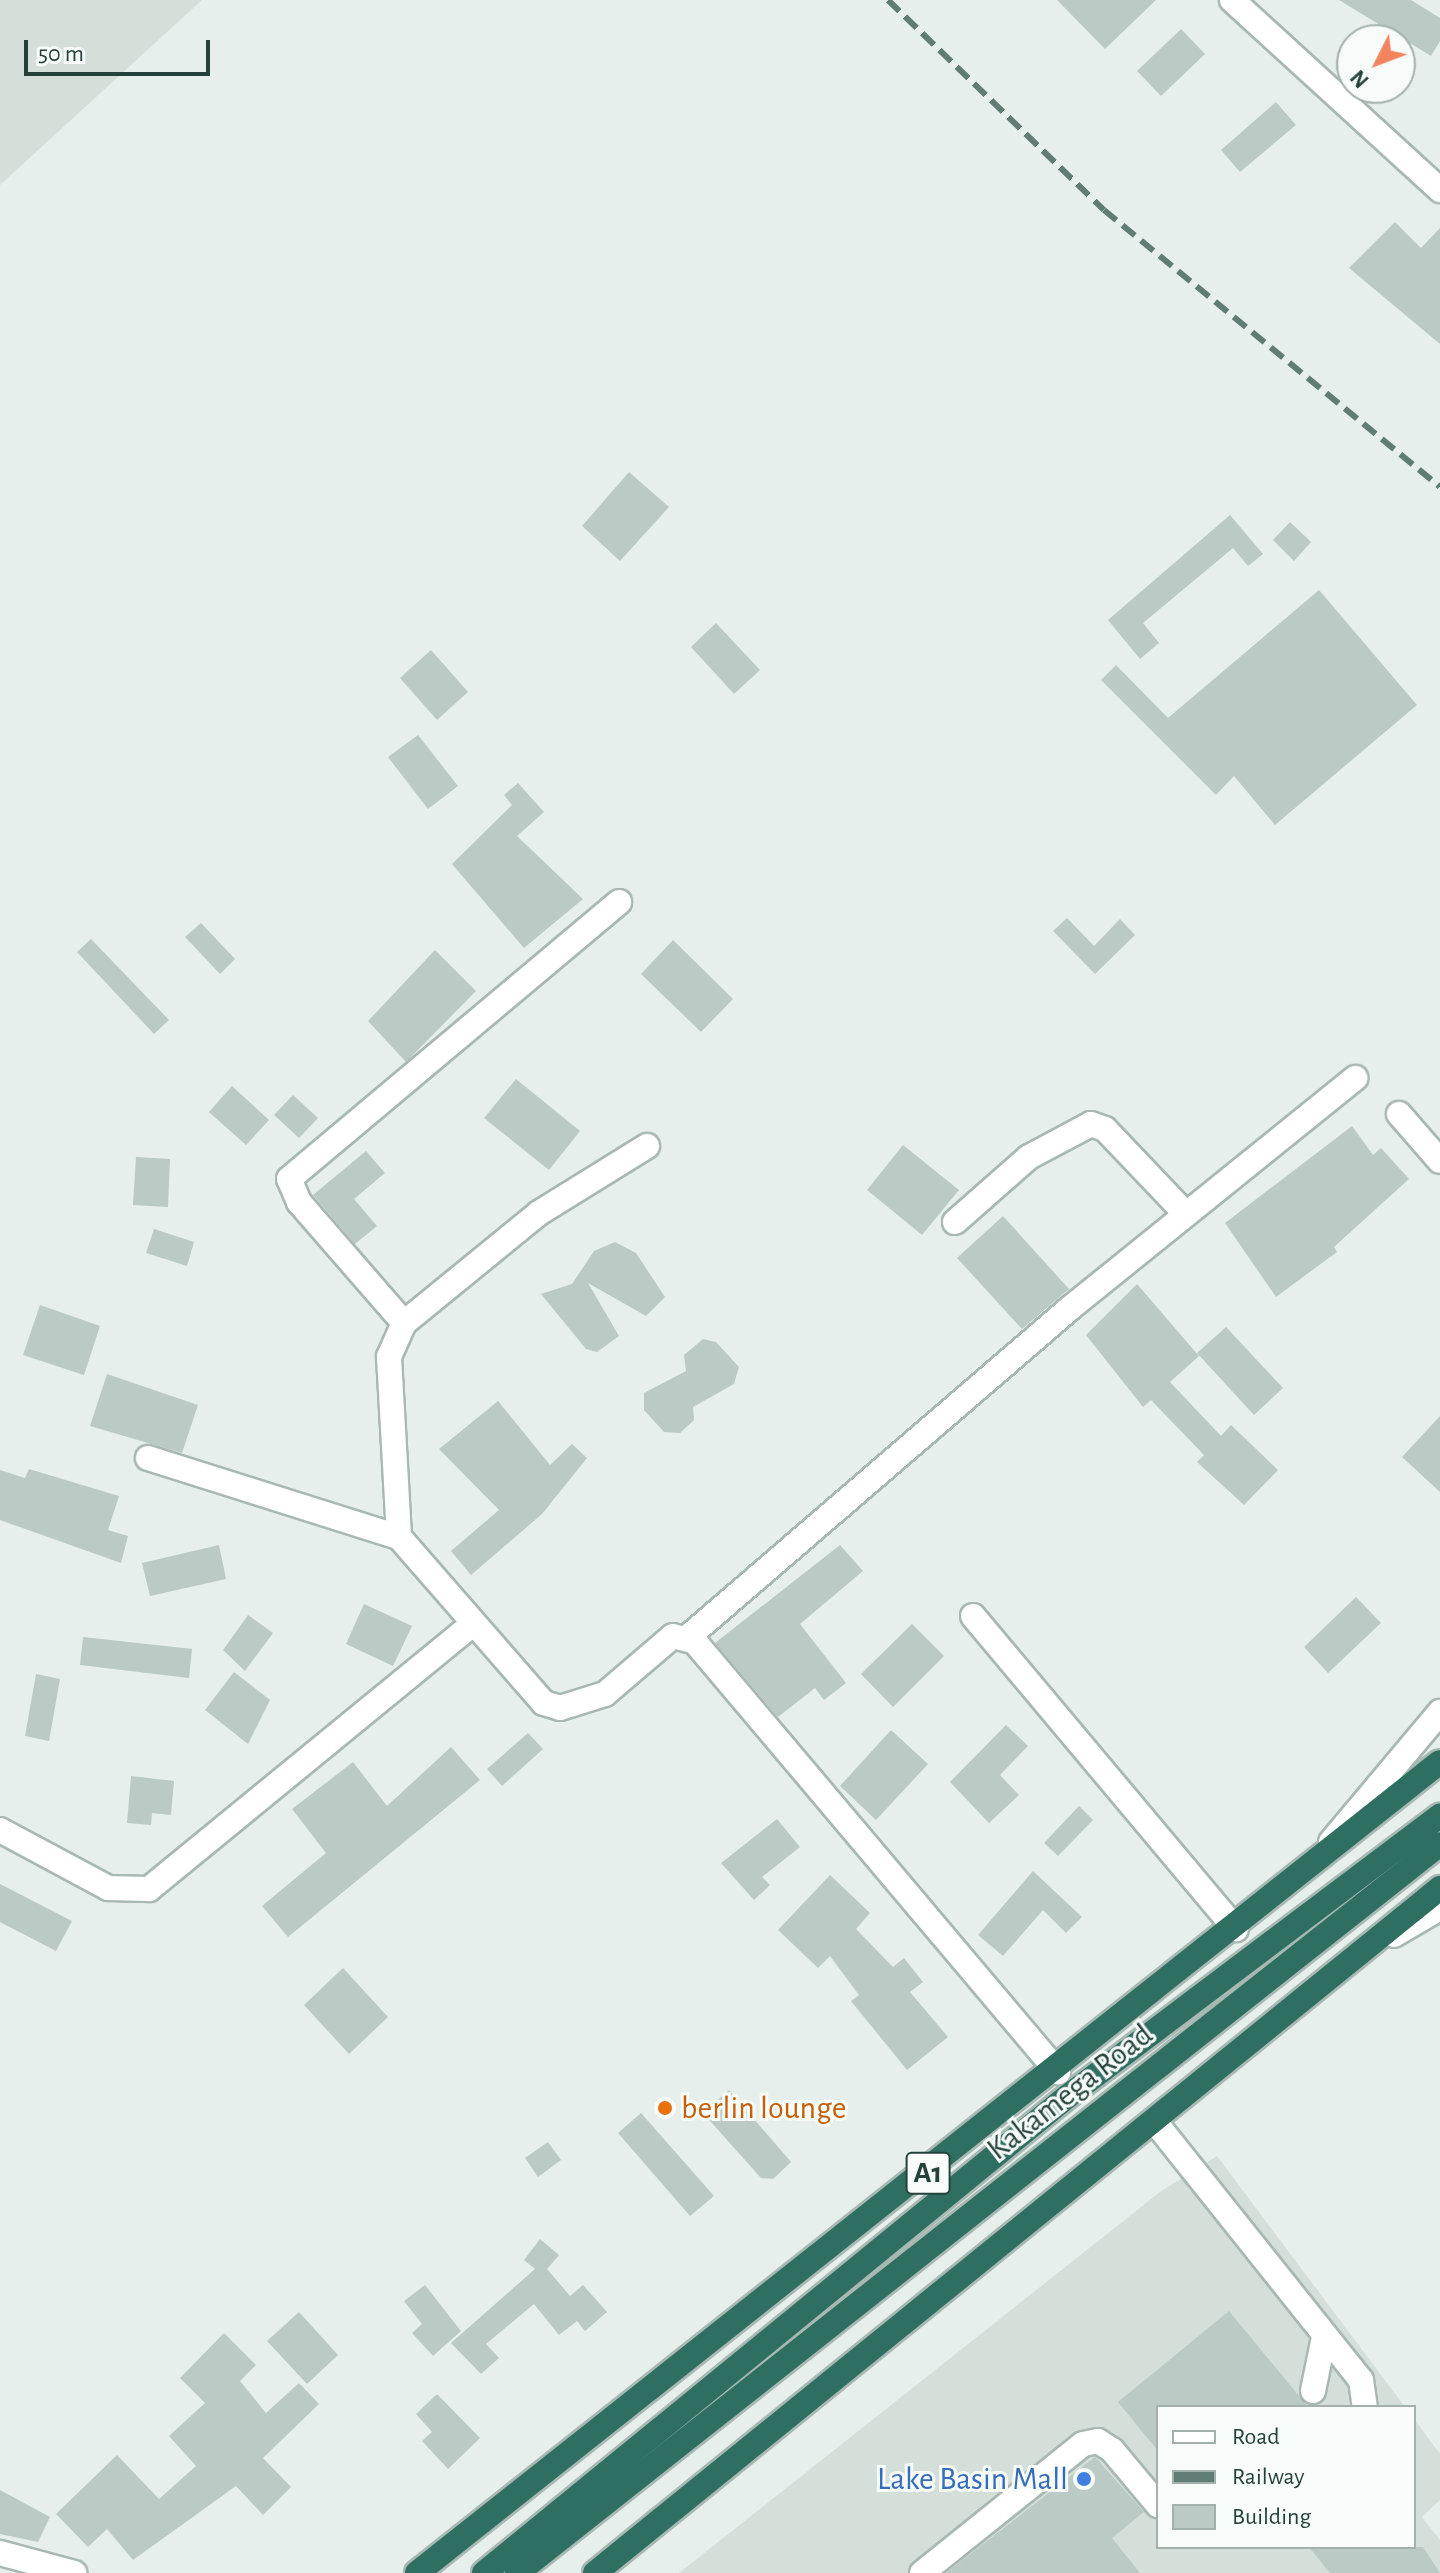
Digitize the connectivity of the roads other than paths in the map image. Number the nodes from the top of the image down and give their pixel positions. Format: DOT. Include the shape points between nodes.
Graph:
graph roads {
  1 [pos="1232,0"];
  2 [pos="1440,190"];
  3 [pos="619,902"];
  4 [pos="1355,1078"];
  5 [pos="1399,1114"];
  6 [pos="647,1146"];
  7 [pos="1440,1161"];
  8 [pos="1186,1214"];
  9 [pos="955,1222"];
  10 [pos="404,1323"];
  11 [pos="148,1458"];
  12 [pos="399,1537"];
  13 [pos="973,1616"];
  14 [pos="473,1624"];
  15 [pos="688,1637"];
  16 [pos="1440,1712"];
  17 [pos="1440,1762"];
  18 [pos="1440,1816"];
  19 [pos="0,1830"];
  20 [pos="1440,1844"];
  21 [pos="1301,1877"];
  22 [pos="1440,1888"];
  23 [pos="1440,1908"];
  24 [pos="1236,1929"];
  25 [pos="1363,1953"];
  26 [pos="1058,2072"];
  27 [pos="1155,2122"];
  28 [pos="1324,2337"];
  29 [pos="1313,2391"];
  30 [pos="1365,2405"];
  31 [pos="1156,2503"];
  32 [pos="0,2553"];
  33 [pos="611,2568"];
  34 [pos="74,2573"];
  35 [pos="417,2573"];
  36 [pos="484,2573"];
  37 [pos="517,2573"];
  38 [pos="922,2573"];
  1 -- 2 [label="street"];
  3 -- 10 [label="street" via="289,1179 299,1202"];
  4 -- 8 [label="street"];
  5 -- 7 [label="street"];
  6 -- 10 [label="street" via="539,1213"];
  8 -- 9 [label="street" via="1105,1129 1091,1124 1029,1157"];
  8 -- 15 [label="street"];
  10 -- 12 [label="street" via="389,1357"];
  11 -- 12 [label="street"];
  12 -- 14 [label="street"];
  13 -- 24 [label="street"];
  14 -- 15 [label="street" via="544,1703 560,1708 592,1702 665,1641"];
  14 -- 19 [label="street" via="149,1889 108,1888"];
  15 -- 26 [label="street"];
  16 -- 21 [label="street"];
  17 -- 21 [label="highway, A1"];
  18 -- 36 [label="highway, Kakamega Road / A1" via="1068,2096"];
  20 -- 37 [label="highway, Kakamega Road / A1"];
  21 -- 24 [label="highway, A1"];
  22 -- 25 [label="highway"];
  23 -- 25 [label="street"];
  24 -- 26 [label="highway, A1"];
  25 -- 27 [label="highway"];
  26 -- 35 [label="highway, A1"];
  27 -- 28 [label="street"];
  27 -- 33 [label="highway"];
  28 -- 29 [label="street"];
  28 -- 30 [label="street" via="1361,2380"];
  31 -- 38 [label="street" via="1112,2450 1098,2441 1083,2444"];
  32 -- 34 [label="street"];
}
